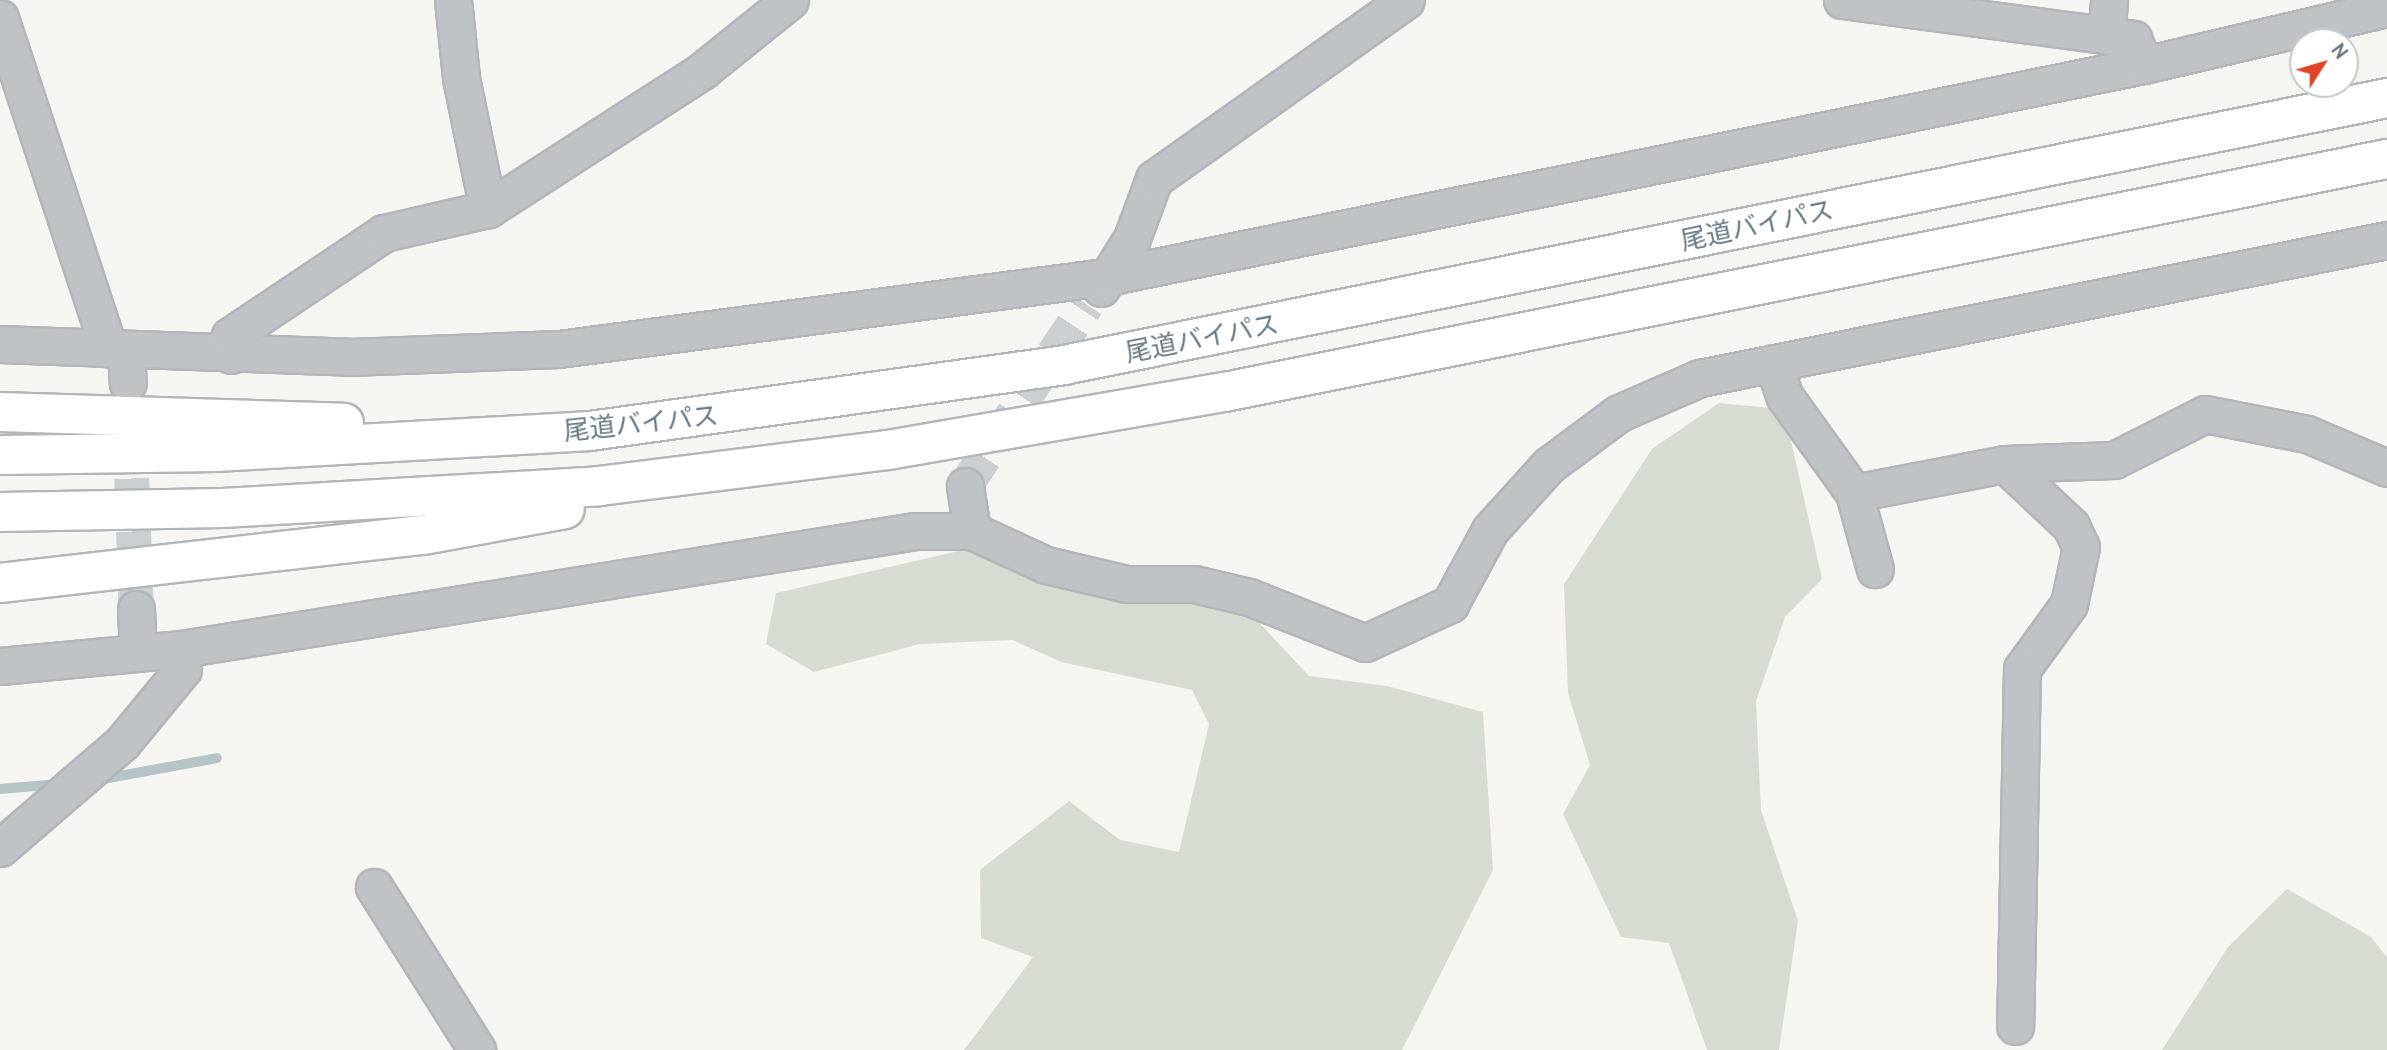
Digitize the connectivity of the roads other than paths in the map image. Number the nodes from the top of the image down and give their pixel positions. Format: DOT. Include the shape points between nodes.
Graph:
graph roads {
  1 [pos="453,0"];
  2 [pos="1406,0"];
  3 [pos="1842,0"];
  4 [pos="2109,0"];
  5 [pos="785,2"];
  6 [pos="2387,8"];
  7 [pos="0,18"];
  8 [pos="2106,36"];
  9 [pos="2144,65"];
  10 [pos="2387,98"];
  11 [pos="2387,159"];
  12 [pos="488,209"];
  13 [pos="2387,240"];
  14 [pos="1112,276"];
  15 [pos="1087,304"];
  16 [pos="0,344"];
  17 [pos="231,355"];
  18 [pos="121,361"];
  19 [pos="1773,363"];
  20 [pos="0,412"];
  21 [pos="590,431"];
  22 [pos="888,450"];
  23 [pos="0,455"];
  24 [pos="2005,464"];
  25 [pos="2387,468"];
  26 [pos="965,486"];
  27 [pos="1854,493"];
  28 [pos="0,512"];
  29 [pos="972,531"];
  30 [pos="1875,569"];
  31 [pos="0,583"];
  32 [pos="136,609"];
  33 [pos="181,649"];
  34 [pos="138,653"];
  35 [pos="0,666"];
  36 [pos="0,848"];
  37 [pos="374,887"];
  38 [pos="2015,1026"];
  39 [pos="477,1050"];
  1 -- 12 [label="street"];
  2 -- 14 [label="street" via="1154,179"];
  3 -- 8 [label="street"];
  4 -- 8 [label="street"];
  5 -- 12 [label="street" via="702,71"];
  6 -- 9 [label="street"];
  7 -- 18 [label="street"];
  8 -- 9 [label="street" via="2133,39"];
  9 -- 14 [label="street"];
  10 -- 21 [label="highway, 尾道バイパス" via="1064,365"];
  11 -- 22 [label="highway" via="1239,389"];
  12 -- 17 [label="street" via="384,233 230,336"];
  13 -- 19 [label="street"];
  14 -- 15 [label="street"];
  14 -- 17 [label="street" via="559,349"];
  16 -- 18 [label="street"];
  17 -- 18 [label="street"];
  19 -- 27 [label="street" via="1785,397"];
  19 -- 29 [label="street" via="1700,378 1619,413 1549,465 1490,530 1450,604 1364,643 1249,597 1194,584 1127,584 1046,565"];
  20 -- 21 [label="highway"];
  21 -- 23 [label="highway, 尾道バイパス" via="216,452"];
  22 -- 28 [label="highway" via="599,486 223,508"];
  22 -- 31 [label="highway" via="424,535"];
  24 -- 25 [label="street" via="2114,460 2205,414 2307,434"];
  24 -- 27 [label="street"];
  24 -- 38 [label="street" via="2071,526 2081,547 2070,604 2022,669"];
  26 -- 29 [label="street"];
  27 -- 30 [label="street"];
  29 -- 33 [label="street" via="915,531"];
  32 -- 34 [label="street"];
  33 -- 34 [label="street"];
  33 -- 36 [label="street" via="183,668 122,743"];
  34 -- 35 [label="street"];
  37 -- 39 [label="street"];
}
